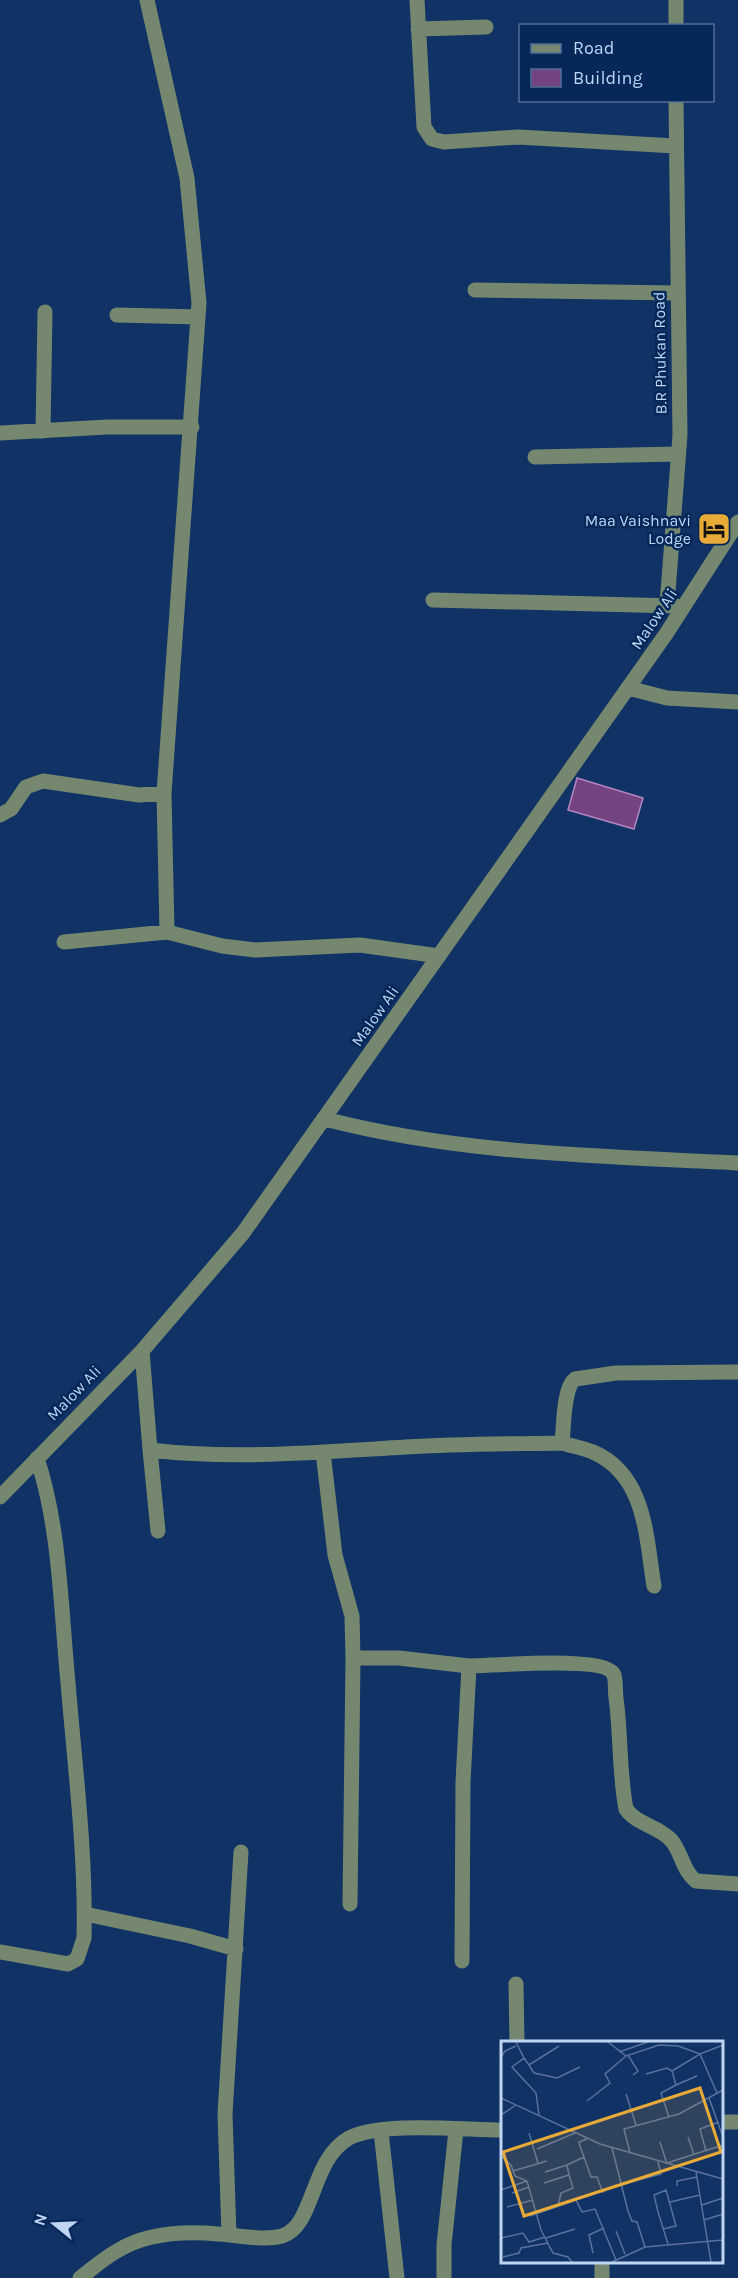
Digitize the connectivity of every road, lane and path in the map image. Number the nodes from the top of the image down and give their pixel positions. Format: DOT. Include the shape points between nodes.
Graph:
graph roads {
  1 [pos="147,0"];
  2 [pos="417,0"];
  3 [pos="676,0"];
  4 [pos="676,24"];
  5 [pos="486,27"];
  6 [pos="418,28"];
  7 [pos="676,102"];
  8 [pos="675,146"];
  9 [pos="476,291"];
  10 [pos="676,292"];
  11 [pos="45,312"];
  12 [pos="117,315"];
  13 [pos="198,317"];
  14 [pos="192,427"];
  15 [pos="43,431"];
  16 [pos="0,433"];
  17 [pos="678,454"];
  18 [pos="535,457"];
  19 [pos="738,522"];
  20 [pos="433,600"];
  21 [pos="667,605"];
  22 [pos="684,606"];
  23 [pos="628,688"];
  24 [pos="738,702"];
  25 [pos="164,793"];
  26 [pos="0,815"];
  27 [pos="167,932"];
  28 [pos="64,942"];
  29 [pos="439,956"];
  30 [pos="325,1119"];
  31 [pos="738,1163"];
  32 [pos="142,1351"];
  33 [pos="738,1372"];
  34 [pos="562,1443"];
  35 [pos="150,1450"];
  36 [pos="322,1452"];
  37 [pos="37,1458"];
  38 [pos="0,1497"];
  39 [pos="158,1531"];
  40 [pos="654,1586"];
  41 [pos="353,1659"];
  42 [pos="469,1666"];
  43 [pos="242,1852"];
  44 [pos="738,1884"];
  45 [pos="350,1904"];
  46 [pos="85,1914"];
  47 [pos="236,1949"];
  48 [pos="0,1952"];
  49 [pos="462,1961"];
  50 [pos="516,1984"];
  51 [pos="517,2041"];
  52 [pos="381,2130"];
  53 [pos="456,2130"];
  54 [pos="501,2130"];
  55 [pos="230,2235"];
  56 [pos="80,2278"];
  57 [pos="397,2278"];
  58 [pos="444,2278"];
  1 -- 13 [label="street" via="188,178"];
  2 -- 6 [label="street"];
  3 -- 4 [label="street"];
  5 -- 6 [label="street"];
  6 -- 8 [label="street" via="424,127 432,139 444,142 518,137"];
  7 -- 8 [label="street, B.R Phukan Road"];
  8 -- 10 [label="street, B.R Phukan Road"];
  9 -- 10 [label="street"];
  10 -- 17 [label="street, B.R Phukan Road"];
  11 -- 15 [label="street"];
  12 -- 13 [label="street"];
  13 -- 14 [label="street"];
  14 -- 15 [label="street"];
  14 -- 25 [label="street"];
  15 -- 16 [label="street"];
  17 -- 18 [label="street"];
  17 -- 21 [label="street, B.R Phukan Road"];
  19 -- 22 [label="street, Malow Ali"];
  20 -- 21 [label="street"];
  21 -- 22 [label="street"];
  22 -- 23 [label="street, Malow Ali"];
  23 -- 24 [label="street" via="667,698"];
  23 -- 29 [label="street, Malow Ali"];
  25 -- 26 [label="street" via="140,795 43,781 26,787 10,809"];
  25 -- 27 [label="street"];
  27 -- 28 [label="street"];
  27 -- 29 [label="street" via="255,950 360,945"];
  29 -- 30 [label="street, Malow Ali"];
  30 -- 31 [label="street" via="376,1132 488,1148"];
  30 -- 32 [label="street, Malow Ali" via="243,1233"];
  32 -- 35 [label="street"];
  32 -- 37 [label="street, Malow Ali"];
  33 -- 34 [label="street" via="616,1373 575,1379 567,1392"];
  34 -- 36 [label="street" via="469,1443"];
  34 -- 40 [label="street" via="594,1452 625,1476 641,1506"];
  35 -- 36 [label="street" via="196,1455"];
  35 -- 39 [label="street"];
  36 -- 41 [label="street" via="335,1555 352,1616"];
  37 -- 38 [label="street, Malow Ali"];
  37 -- 46 [label="street" via="59,1579 78,1783"];
  41 -- 42 [label="street" via="399,1658"];
  41 -- 45 [label="street"];
  42 -- 44 [label="street" via="577,1663 609,1668 614,1675 626,1809 673,1842 696,1881"];
  42 -- 49 [label="street" via="463,1782"];
  43 -- 47 [label="street"];
  46 -- 47 [label="street"];
  46 -- 48 [label="street" via="83,1944 72,1963"];
  47 -- 55 [label="street" via="225,2114"];
  50 -- 51 [label="street"];
  52 -- 53 [label="street"];
  52 -- 55 [label="street" via="349,2138 332,2151 320,2169 304,2214 291,2231 269,2237"];
  52 -- 57 [label="street"];
  53 -- 54 [label="street"];
  53 -- 58 [label="street"];
  55 -- 56 [label="street" via="160,2235 117,2250"];
}
